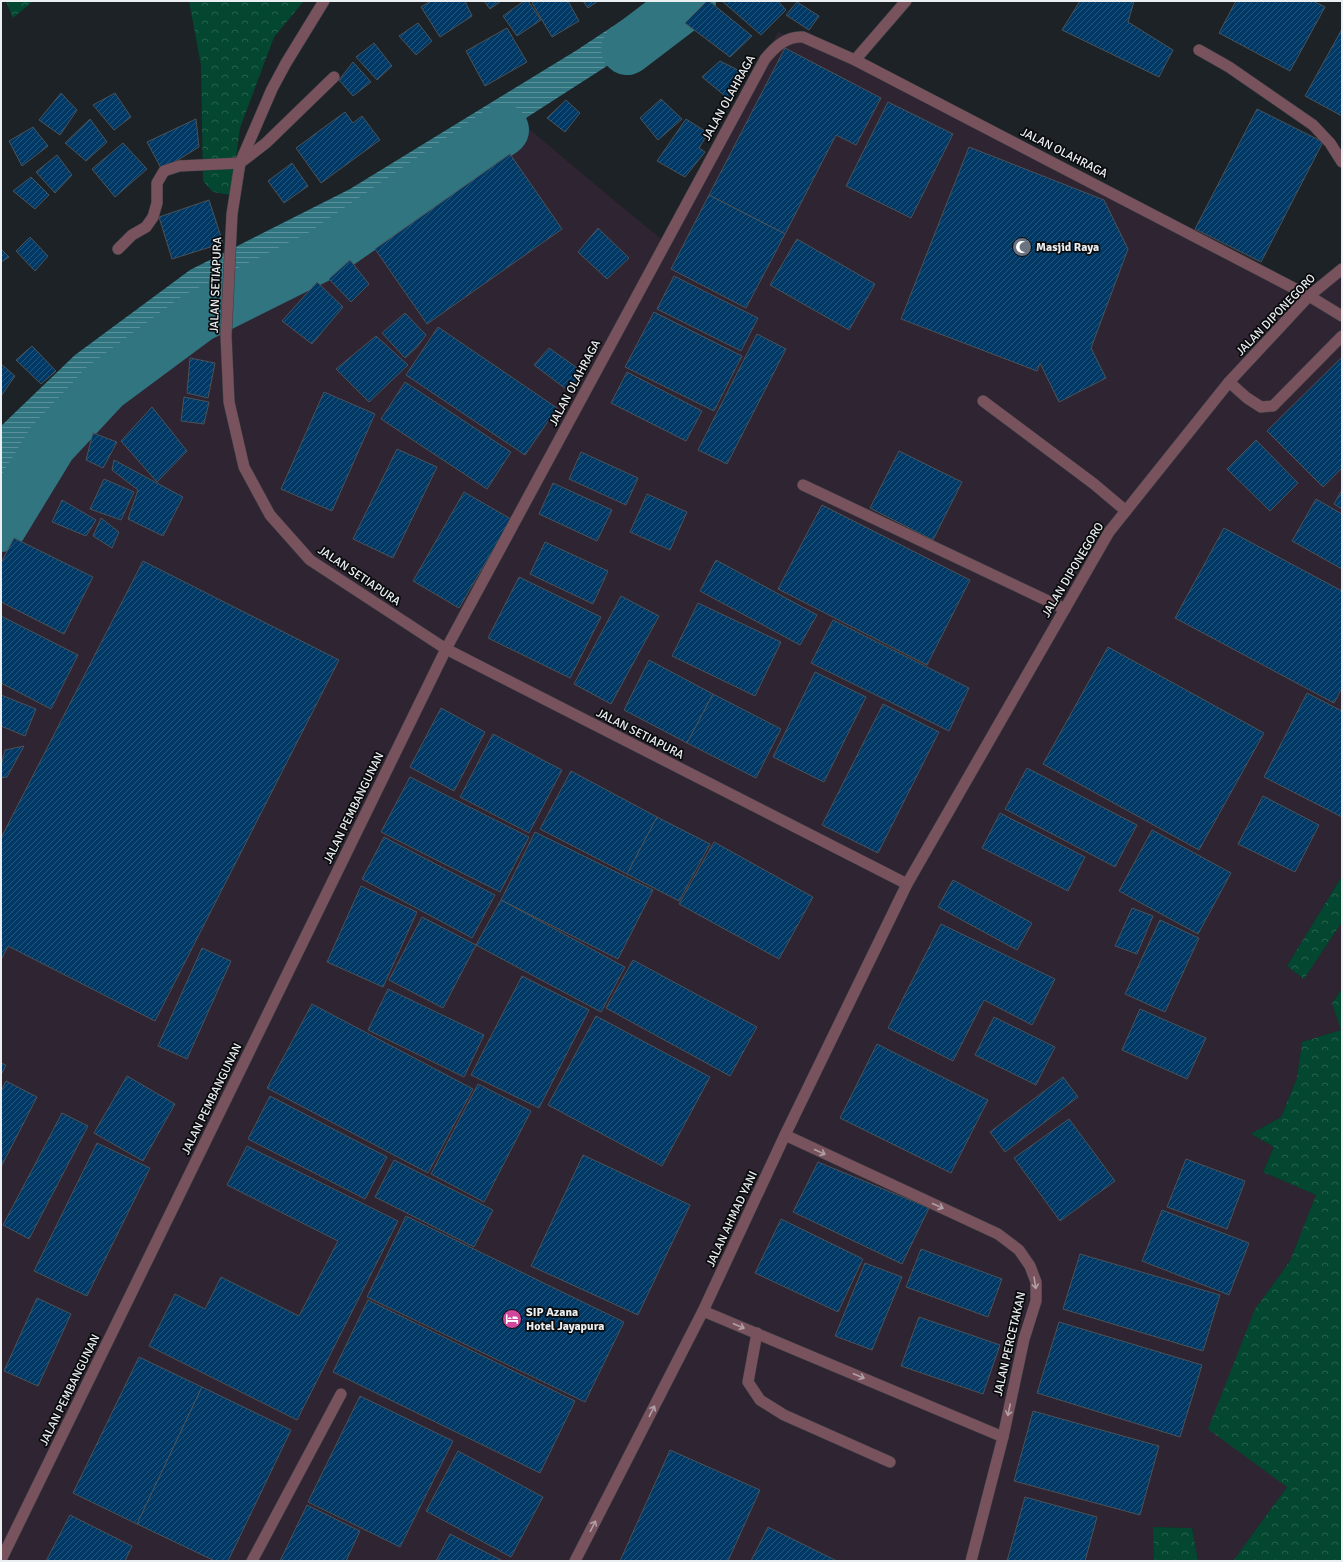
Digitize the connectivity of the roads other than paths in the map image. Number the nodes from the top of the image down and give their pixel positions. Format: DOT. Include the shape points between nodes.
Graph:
graph roads {
  1 [pos="324,1"];
  2 [pos="906,1"];
  3 [pos="1199,50"];
  4 [pos="855,60"];
  5 [pos="334,77"];
  6 [pos="1342,162"];
  7 [pos="240,163"];
  8 [pos="118,249"];
  9 [pos="1342,269"];
  10 [pos="1310,296"];
  11 [pos="1342,316"];
  12 [pos="1342,336"];
  13 [pos="1230,382"];
  14 [pos="983,401"];
  15 [pos="803,485"];
  16 [pos="1126,511"];
  17 [pos="1065,609"];
  18 [pos="446,649"];
  19 [pos="906,884"];
  20 [pos="784,1135"];
  21 [pos="703,1311"];
  22 [pos="757,1333"];
  23 [pos="341,1394"];
  24 [pos="1003,1437"];
  25 [pos="890,1462"];
  26 [pos="1,1560"];
  27 [pos="252,1561"];
  28 [pos="575,1561"];
  29 [pos="971,1561"];
  1 -- 7 [label="street, JALAN SETIAPURA" via="272,89"];
  2 -- 4 [label="street"];
  3 -- 6 [label="street" via="1229,67 1313,125 1330,143"];
  4 -- 10 [label="street, JALAN OLAHRAGA"];
  4 -- 18 [label="street, JALAN OLAHRAGA" via="798,36 780,44 765,59"];
  5 -- 7 [label="street" via="266,143"];
  7 -- 8 [label="street" via="179,166 164,171 157,183 157,203 153,217 146,227 132,234"];
  7 -- 18 [label="street, JALAN SETIAPURA" via="232,214 226,336 229,402 244,467 270,515 310,560"];
  9 -- 10 [label="street, JALAN DIPONEGORO"];
  10 -- 11 [label="street, JALAN OLAHRAGA"];
  10 -- 13 [label="street, JALAN DIPONEGORO"];
  12 -- 13 [label="street" via="1273,406 1262,406 1247,398"];
  13 -- 16 [label="street, JALAN DIPONEGORO"];
  14 -- 16 [label="street"];
  15 -- 17 [label="street"];
  16 -- 17 [label="street, JALAN DIPONEGORO" via="1109,532"];
  17 -- 19 [label="street, JALAN DIPONEGORO"];
  18 -- 19 [label="street, JALAN SETIAPURA"];
  18 -- 26 [label="street, JALAN PEMBANGUNAN"];
  19 -- 20 [label="street, JALAN AHMAD YANI"];
  20 -- 21 [label="street, JALAN AHMAD YANI"];
  20 -- 24 [label="street, JALAN PERCETAKAN, one-way" via="998,1234 1019,1250 1030,1266 1036,1282 1036,1301 1024,1339"];
  21 -- 22 [label="street, one-way"];
  28 -- 21 [label="street, JALAN AHMAD YANI, one-way"];
  22 -- 24 [label="street, one-way"];
  22 -- 25 [label="street" via="748,1382 760,1400 784,1415"];
  23 -- 27 [label="street"];
  24 -- 29 [label="street, JALAN PERCETAKAN"];
}
